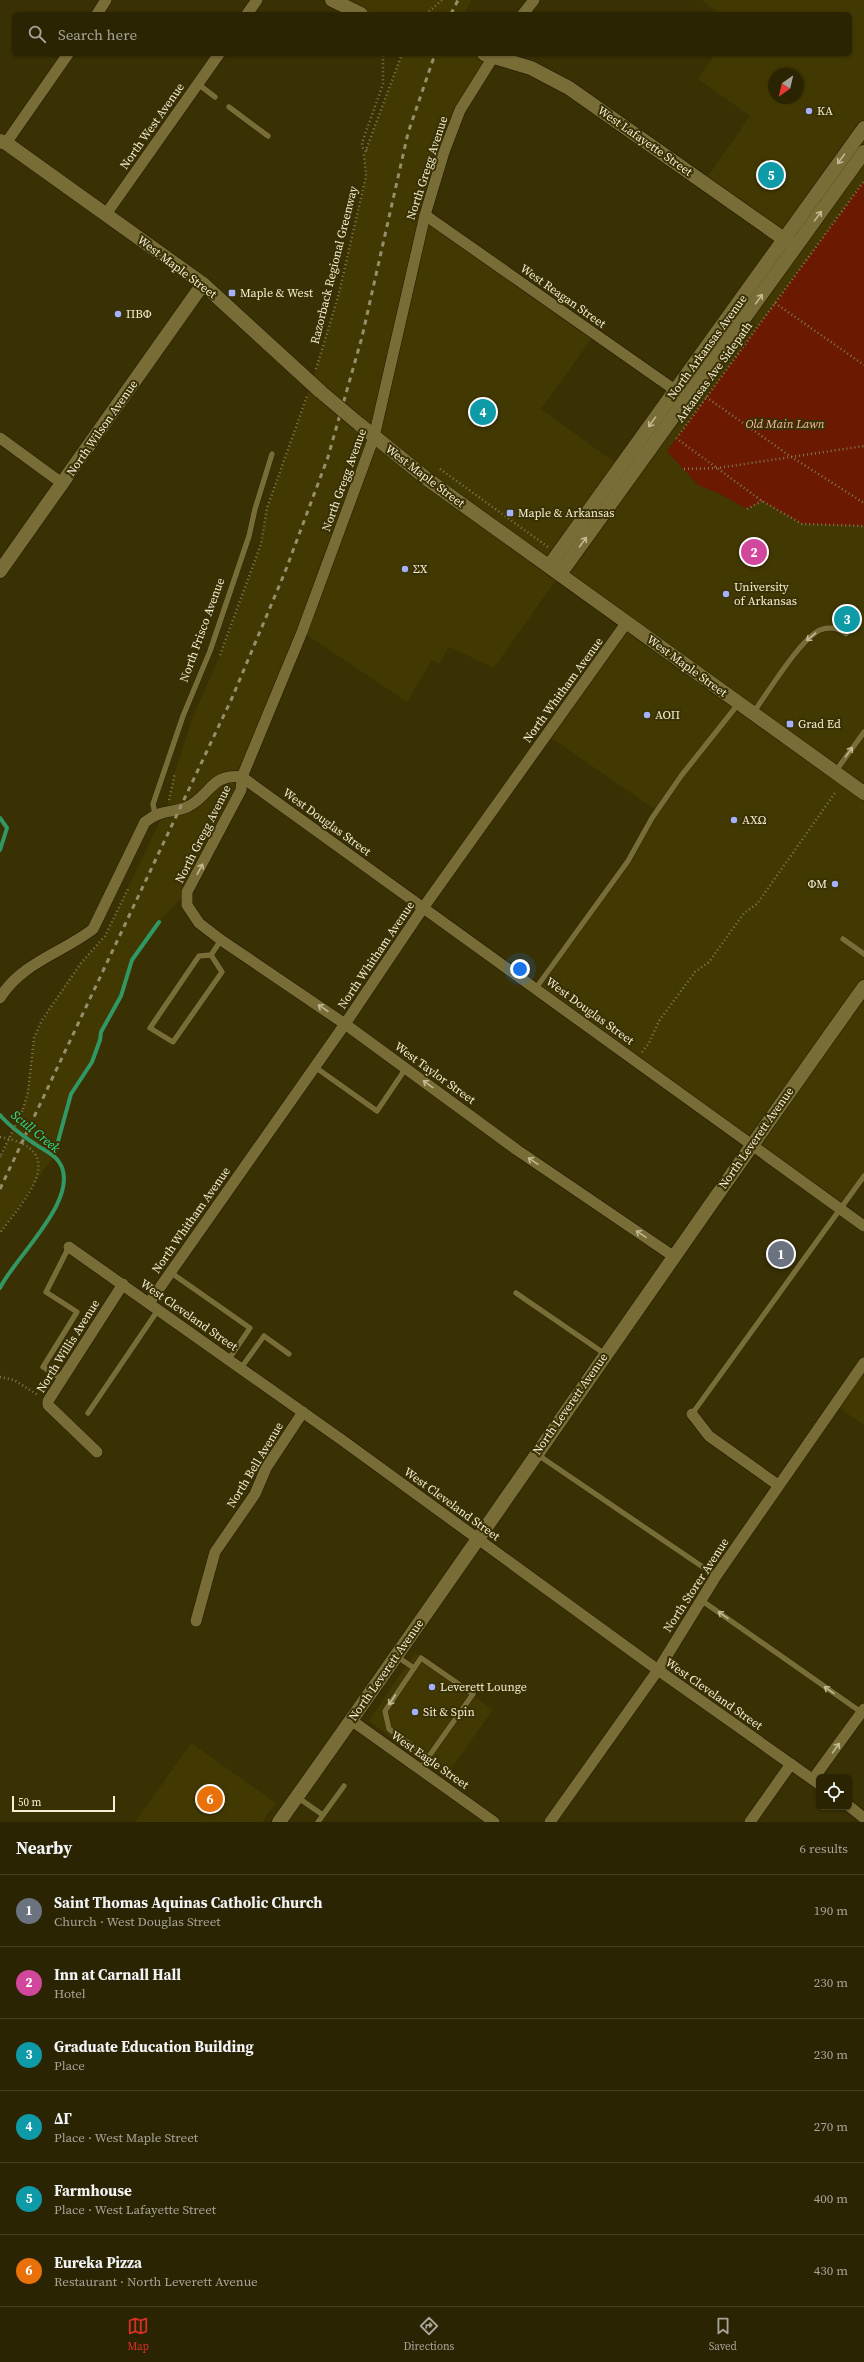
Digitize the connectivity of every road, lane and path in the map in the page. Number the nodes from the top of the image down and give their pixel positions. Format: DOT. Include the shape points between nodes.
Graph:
graph roads {
  1 [pos="106,0"];
  2 [pos="257,0"];
  3 [pos="332,0"];
  4 [pos="442,0"];
  5 [pos="534,0"];
  6 [pos="97,12"];
  7 [pos="248,12"];
  8 [pos="357,12"];
  9 [pos="428,12"];
  10 [pos="525,12"];
  11 [pos="67,56"];
  12 [pos="218,56"];
  13 [pos="383,56"];
  14 [pos="401,56"];
  15 [pos="490,56"];
  16 [pos="494,56"];
  17 [pos="198,84"];
  18 [pos="215,97"];
  19 [pos="229,107"];
  20 [pos="864,128"];
  21 [pos="268,136"];
  22 [pos="3,142"];
  23 [pos="367,150"];
  24 [pos="864,152"];
  25 [pos="864,181"];
  26 [pos="106,214"];
  27 [pos="425,215"];
  28 [pos="784,239"];
  29 [pos="796,248"];
  30 [pos="202,284"];
  31 [pos="775,303"];
  32 [pos="864,365"];
  33 [pos="316,387"];
  34 [pos="676,390"];
  35 [pos="706,397"];
  36 [pos="687,399"];
  37 [pos="374,436"];
  38 [pos="0,438"];
  39 [pos="676,438"];
  40 [pos="672,444"];
  41 [pos="864,446"];
  42 [pos="272,454"];
  43 [pos="790,456"];
  44 [pos="434,465"];
  45 [pos="718,468"];
  46 [pos="684,469"];
  47 [pos="63,484"];
  48 [pos="762,501"];
  49 [pos="864,503"];
  50 [pos="747,509"];
  51 [pos="864,526"];
  52 [pos="549,547"];
  53 [pos="554,570"];
  54 [pos="0,571"];
  55 [pos="627,622"];
  56 [pos="846,634"];
  57 [pos="739,703"];
  58 [pos="753,713"];
  59 [pos="864,732"];
  60 [pos="834,772"];
  61 [pos="242,777"];
  62 [pos="835,793"];
  63 [pos="864,793"];
  64 [pos="155,814"];
  65 [pos="187,905"];
  66 [pos="423,908"];
  67 [pos="843,939"];
  68 [pos="221,940"];
  69 [pos="864,954"];
  70 [pos="211,955"];
  71 [pos="864,987"];
  72 [pos="536,988"];
  73 [pos="0,998"];
  74 [pos="346,1024"];
  75 [pos="639,1062"];
  76 [pos="315,1067"];
  77 [pos="406,1068"];
  78 [pos="23,1109"];
  79 [pos="0,1137"];
  80 [pos="751,1145"];
  81 [pos="0,1156"];
  82 [pos="864,1176"];
  83 [pos="841,1209"];
  84 [pos="864,1226"];
  85 [pos="0,1234"];
  86 [pos="69,1247"];
  87 [pos="673,1256"];
  88 [pos="170,1272"];
  89 [pos="123,1284"];
  90 [pos="516,1293"];
  91 [pos="149,1303"];
  92 [pos="158,1310"];
  93 [pos="289,1354"];
  94 [pos="605,1354"];
  95 [pos="229,1359"];
  96 [pos="864,1363"];
  97 [pos="242,1368"];
  98 [pos="0,1377"];
  99 [pos="62,1379"];
  100 [pos="48,1401"];
  101 [pos="303,1412"];
  102 [pos="88,1413"];
  103 [pos="692,1414"];
  104 [pos="97,1452"];
  105 [pos="536,1454"];
  106 [pos="778,1485"];
  107 [pos="478,1539"];
  108 [pos="716,1576"];
  109 [pos="701,1600"];
  110 [pos="196,1621"];
  111 [pos="396,1656"];
  112 [pos="414,1668"];
  113 [pos="658,1670"];
  114 [pos="863,1710"];
  115 [pos="351,1720"];
  116 [pos="428,1757"];
  117 [pos="791,1764"];
  118 [pos="420,1769"];
  119 [pos="821,1774"];
  120 [pos="816,1782"];
  121 [pos="344,1786"];
  122 [pos="297,1796"];
  123 [pos="852,1808"];
  124 [pos="323,1815"];
  125 [pos="864,1818"];
  126 [pos="279,1822"];
  127 [pos="318,1822"];
  128 [pos="494,1822"];
  129 [pos="550,1822"];
  130 [pos="750,1822"];
  1 -- 6 [label="street"];
  2 -- 7 [label="street"];
  3 -- 8 [label="street"];
  4 -- 9 [label="path"];
  5 -- 10 [label="street"];
  11 -- 22 [label="street"];
  12 -- 17 [label="street, North West Avenue"];
  13 -- 23 [label="path" via="383,84 362,143 363,148"];
  14 -- 23 [label="path, Razorback Regional Greenway"];
  15 -- 27 [label="street, North Gregg Avenue" via="460,110"];
  16 -- 28 [label="street, West Lafayette Street" via="532,68 569,88"];
  17 -- 18 [label="lane"];
  17 -- 26 [label="street, North West Avenue"];
  19 -- 21 [label="lane"];
  20 -- 28 [label="street, North Arkansas Avenue, one-way"];
  22 -- 26 [label="street, West Maple Street"];
  23 -- 33 [label="path, Razorback Regional Greenway" via="363,165 366,176"];
  29 -- 24 [label="street, North Arkansas Avenue, one-way"];
  25 -- 31 [label="path, Arkansas Ave Sidepath"];
  26 -- 30 [label="street, West Maple Street"];
  27 -- 34 [label="street, West Reagan Street"];
  27 -- 37 [label="street, North Gregg Avenue"];
  28 -- 29 [label="street, West Lafayette Street"];
  28 -- 34 [label="street, North Arkansas Avenue"];
  36 -- 29 [label="street, North Arkansas Avenue, one-way"];
  30 -- 33 [label="street, West Maple Street"];
  30 -- 47 [label="street, North Wilson Avenue"];
  31 -- 32 [label="path"];
  31 -- 35 [label="path, Arkansas Ave Sidepath"];
  33 -- 37 [label="street, West Maple Street, bridge"];
  34 -- 36 [label="street, West Reagan Street"];
  34 -- 53 [label="street, North Arkansas Avenue, one-way"];
  35 -- 39 [label="path, Arkansas Ave Sidepath"];
  35 -- 43 [label="path"];
  53 -- 36 [label="street, North Arkansas Avenue, one-way"];
  37 -- 53 [label="street, West Maple Street" via="427,479"];
  37 -- 61 [label="street, North Gregg Avenue" via="302,632"];
  38 -- 47 [label="street"];
  39 -- 40 [label="path, Arkansas Ave Sidepath"];
  39 -- 45 [label="path"];
  41 -- 43 [label="path"];
  42 -- 64 [label="lane, North Frisco Avenue" via="249,536 153,804"];
  43 -- 45 [label="path"];
  43 -- 49 [label="path"];
  44 -- 52 [label="path"];
  45 -- 46 [label="path"];
  45 -- 48 [label="path"];
  47 -- 54 [label="street, North Wilson Avenue"];
  48 -- 50 [label="path"];
  48 -- 51 [label="path" via="802,524"];
  53 -- 55 [label="street, West Maple Street"];
  55 -- 57 [label="street, West Maple Street"];
  55 -- 66 [label="street, North Whitham Avenue"];
  56 -- 58 [label="lane, one-way" via="836,628 828,628 808,639"];
  57 -- 58 [label="street, West Maple Street"];
  57 -- 72 [label="lane" via="681,776 652,818 628,861"];
  58 -- 60 [label="street, West Maple Street"];
  60 -- 59 [label="lane, one-way"];
  60 -- 63 [label="street, West Maple Street"];
  61 -- 64 [label="street" via="223,777 189,806"];
  65 -- 61 [label="street, North Gregg Avenue, one-way" via="188,892 241,790"];
  61 -- 66 [label="street, West Douglas Street"];
  62 -- 75 [label="path" via="757,904 744,913 709,962 695,972 659,1021 649,1043 641,1053 644,1055"];
  64 -- 73 [label="street" via="145,822 93,929 80,939 20,972"];
  65 -- 68 [label="street, West Taylor Street" via="199,923"];
  66 -- 72 [label="street, West Douglas Street"];
  66 -- 74 [label="street, North Whitham Avenue"];
  67 -- 69 [label="lane"];
  68 -- 70 [label="lane"];
  74 -- 68 [label="street, West Taylor Street, one-way"];
  70 -- 70 [label="lane" via="199,956 150,1028 173,1042 222,972"];
  71 -- 80 [label="street, North Leverett Avenue"];
  72 -- 75 [label="street, West Douglas Street"];
  74 -- 76 [label="street, North Whitham Avenue"];
  74 -- 77 [label="street, West Taylor Street"];
  75 -- 80 [label="street, West Douglas Street"];
  76 -- 77 [label="lane" via="377,1111"];
  76 -- 88 [label="street, North Whitham Avenue"];
  87 -- 77 [label="street, West Taylor Street, one-way" via="517,1150"];
  78 -- 81 [label="path, bridge"];
  79 -- 85 [label="path" via="15,1140 31,1150 40,1169 32,1188"];
  80 -- 83 [label="street, West Douglas Street"];
  80 -- 87 [label="street, North Leverett Avenue"];
  82 -- 83 [label="lane"];
  83 -- 84 [label="street, West Douglas Street"];
  83 -- 103 [label="lane"];
  86 -- 89 [label="street, West Cleveland Street"];
  86 -- 99 [label="lane" via="46,1292 77,1312 43,1367"];
  87 -- 94 [label="street, North Leverett Avenue"];
  88 -- 91 [label="street, North Whitham Avenue"];
  88 -- 95 [label="lane" via="250,1328"];
  89 -- 91 [label="street, West Cleveland Street"];
  89 -- 99 [label="street, North Willis Avenue"];
  90 -- 94 [label="lane"];
  91 -- 92 [label="street, West Cleveland Street"];
  92 -- 95 [label="street, West Cleveland Street"];
  92 -- 102 [label="lane"];
  93 -- 97 [label="lane" via="264,1336"];
  94 -- 105 [label="street, North Leverett Avenue"];
  95 -- 97 [label="street, West Cleveland Street"];
  96 -- 106 [label="street, North Storer Avenue"];
  97 -- 101 [label="street, West Cleveland Street"];
  98 -- 100 [label="path" via="14,1380"];
  99 -- 100 [label="street, North Willis Avenue"];
  100 -- 104 [label="street, North Willis Avenue" via="48,1406"];
  101 -- 107 [label="street, West Cleveland Street"];
  101 -- 110 [label="street, North Bell Avenue" via="266,1468 255,1494 215,1552"];
  103 -- 106 [label="street" via="709,1436"];
  105 -- 107 [label="street, North Leverett Avenue"];
  105 -- 108 [label="lane"];
  106 -- 108 [label="street, North Storer Avenue"];
  107 -- 111 [label="street, North Leverett Avenue"];
  107 -- 113 [label="street, West Cleveland Street"];
  108 -- 109 [label="street, North Storer Avenue"];
  109 -- 113 [label="street, North Storer Avenue"];
  114 -- 109 [label="lane, one-way"];
  111 -- 112 [label="lane"];
  111 -- 115 [label="street, North Leverett Avenue"];
  112 -- 116 [label="lane, one-way" via="385,1712 389,1729"];
  112 -- 116 [label="lane" via="421,1658 473,1694"];
  113 -- 117 [label="street, West Cleveland Street"];
  113 -- 129 [label="street, North Storer Avenue"];
  119 -- 114 [label="street, one-way"];
  115 -- 118 [label="street, West Eagle Street"];
  115 -- 122 [label="street, North Leverett Avenue"];
  116 -- 118 [label="lane"];
  117 -- 120 [label="street, West Cleveland Street"];
  117 -- 130 [label="street"];
  118 -- 128 [label="street, West Eagle Street"];
  121 -- 124 [label="lane"];
  122 -- 124 [label="lane"];
  122 -- 126 [label="street, North Leverett Avenue"];
  123 -- 125 [label="street"];
  124 -- 127 [label="lane"];
}
